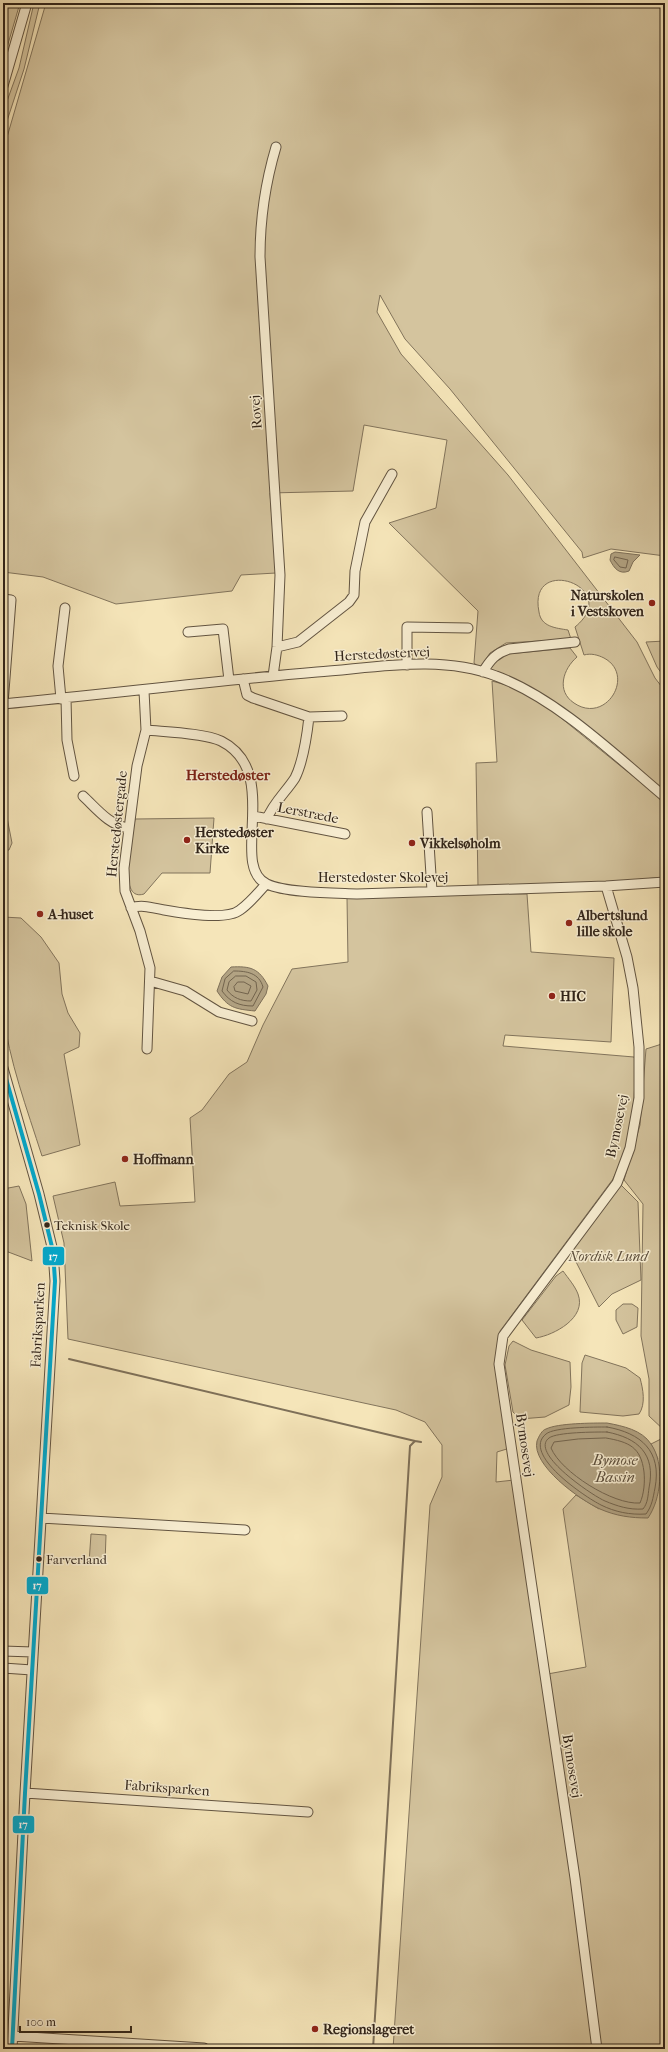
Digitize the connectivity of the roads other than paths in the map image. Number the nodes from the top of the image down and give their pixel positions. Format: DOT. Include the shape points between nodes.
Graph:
graph roads {
  1 [pos="27,3"];
  2 [pos="3,86"];
  3 [pos="276,147"];
  4 [pos="392,474"];
  5 [pos="3,599"];
  6 [pos="65,608"];
  7 [pos="468,628"];
  8 [pos="188,632"];
  9 [pos="5,641"];
  10 [pos="575,642"];
  11 [pos="277,647"];
  12 [pos="407,665"];
  13 [pos="483,672"];
  14 [pos="273,676"];
  15 [pos="243,679"];
  16 [pos="229,680"];
  17 [pos="144,690"];
  18 [pos="63,698"];
  19 [pos="3,704"];
  20 [pos="342,716"];
  21 [pos="309,717"];
  22 [pos="146,730"];
  23 [pos="74,776"];
  24 [pos="83,796"];
  25 [pos="665,796"];
  26 [pos="427,812"];
  27 [pos="253,816"];
  28 [pos="267,819"];
  29 [pos="128,828"];
  30 [pos="345,834"];
  31 [pos="665,882"];
  32 [pos="266,884"];
  33 [pos="606,886"];
  34 [pos="432,892"];
  35 [pos="131,908"];
  36 [pos="150,981"];
  37 [pos="252,1021"];
  38 [pos="147,1049"];
  39 [pos="3,1068"];
  40 [pos="41,1518"];
  41 [pos="245,1530"];
  42 [pos="3,1651"];
  43 [pos="33,1652"];
  44 [pos="3,1668"];
  45 [pos="32,1670"];
  46 [pos="25,1793"];
  47 [pos="308,1812"];
  48 [pos="13,2036"];
  49 [pos="204,2048"];
  50 [pos="12,2049"];
  51 [pos="597,2049"];
  1 -- 2 [label="street"];
  3 -- 11 [label="street, Rovej" via="263,201 260,243 280,575"];
  4 -- 11 [label="street" via="365,522 355,571 354,595 349,602 298,642"];
  5 -- 9 [label="street" via="11,600"];
  6 -- 18 [label="street" via="58,666"];
  7 -- 12 [label="street" via="407,627"];
  8 -- 16 [label="street" via="223,629"];
  9 -- 19 [label="street"];
  10 -- 13 [label="street" via="500,652"];
  11 -- 14 [label="street, Rovej"];
  12 -- 13 [label="street, Herstedøstervej" via="435,665"];
  12 -- 14 [label="street, Herstedøstervej"];
  13 -- 25 [label="street, Herstedøstervej" via="522,687 553,706"];
  14 -- 15 [label="street, Herstedøstervej"];
  15 -- 16 [label="street, Herstedøstervej"];
  15 -- 21 [label="street" via="247,694 253,698"];
  16 -- 17 [label="street, Herstedøstervej"];
  17 -- 18 [label="street, Herstedøstervej"];
  17 -- 22 [label="street, Herstedøstergade"];
  18 -- 19 [label="street, Herstedøstervej"];
  18 -- 23 [label="street"];
  20 -- 21 [label="street"];
  21 -- 28 [label="street, Lerstræde" via="307,735 295,777"];
  22 -- 27 [label="street" via="208,737 229,746 241,757 249,772"];
  22 -- 29 [label="street, Herstedøstergade" via="137,766"];
  24 -- 29 [label="street" via="112,823"];
  26 -- 34 [label="street"];
  27 -- 28 [label="street, Lerstræde"];
  27 -- 32 [label="street" via="253,866 255,873"];
  28 -- 30 [label="street, Lerstræde"];
  29 -- 35 [label="street, Herstedøstergade" via="124,868 125,891"];
  31 -- 33 [label="street, Herstedøster Skolevej"];
  32 -- 34 [label="street, Herstedøster Skolevej" via="326,893"];
  32 -- 35 [label="street" via="240,911 228,915 174,912 138,906"];
  33 -- 34 [label="street, Herstedøster Skolevej"];
  33 -- 51 [label="street, Bymosevej" via="627,957 639,1047 639,1098 630,1148 617,1183 502,1336 499,1364 575,1878"];
  35 -- 36 [label="street, Herstedøstergade" via="146,953"];
  36 -- 37 [label="street" via="185,992 219,1012"];
  36 -- 38 [label="street, Herstedøstergade"];
  39 -- 40 [label="street, Fabriksparken" via="53,1251 54,1302"];
  40 -- 41 [label="street"];
  40 -- 43 [label="street, Fabriksparken"];
  42 -- 43 [label="street"];
  43 -- 45 [label="street, Fabriksparken"];
  44 -- 45 [label="street"];
  45 -- 46 [label="street, Fabriksparken"];
  46 -- 47 [label="street, Fabriksparken"];
  46 -- 48 [label="street, Fabriksparken"];
  48 -- 49 [label="street"];
  48 -- 50 [label="street, Fabriksparken"];
}
